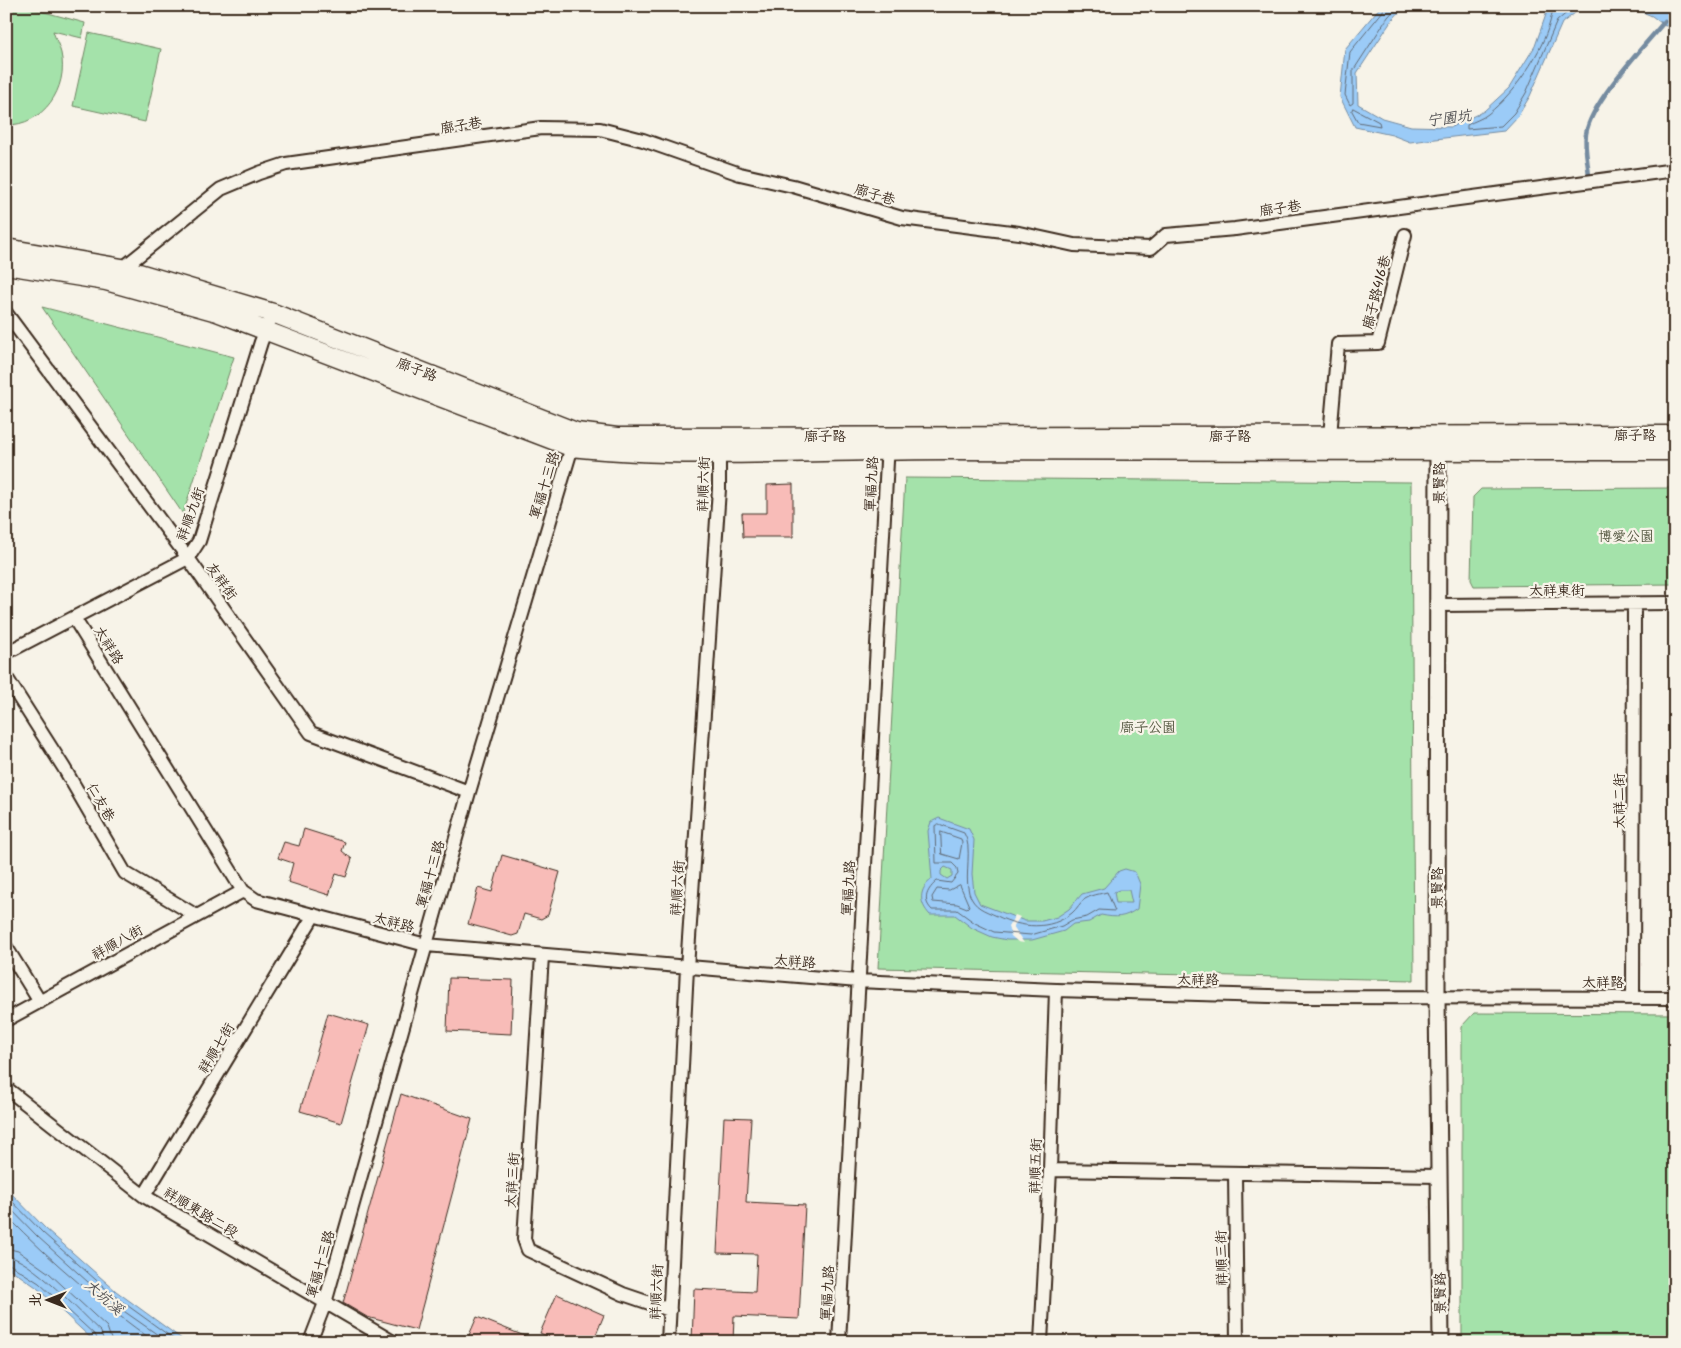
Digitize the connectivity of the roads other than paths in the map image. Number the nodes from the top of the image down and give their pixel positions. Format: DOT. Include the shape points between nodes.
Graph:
graph roads {
  1 [pos="1675,170"];
  2 [pos="1405,235"];
  3 [pos="6,248"];
  4 [pos="6,265"];
  5 [pos="122,268"];
  6 [pos="106,281"];
  7 [pos="6,313"];
  8 [pos="270,321"];
  9 [pos="1675,435"];
  10 [pos="1330,436"];
  11 [pos="574,440"];
  12 [pos="1438,443"];
  13 [pos="719,444"];
  14 [pos="888,444"];
  15 [pos="1675,451"];
  16 [pos="188,558"];
  17 [pos="1675,603"];
  18 [pos="1634,604"];
  19 [pos="1439,605"];
  20 [pos="74,618"];
  21 [pos="6,653"];
  22 [pos="6,677"];
  23 [pos="469,792"];
  24 [pos="243,891"];
  25 [pos="195,915"];
  26 [pos="314,915"];
  27 [pos="426,945"];
  28 [pos="6,947"];
  29 [pos="542,956"];
  30 [pos="686,968"];
  31 [pos="858,981"];
  32 [pos="1056,990"];
  33 [pos="1633,997"];
  34 [pos="1437,998"];
  35 [pos="1675,998"];
  36 [pos="40,1002"];
  37 [pos="6,1020"];
  38 [pos="6,1088"];
  39 [pos="1050,1170"];
  40 [pos="1235,1173"];
  41 [pos="1439,1176"];
  42 [pos="144,1196"];
  43 [pos="325,1303"];
  44 [pos="670,1310"];
  45 [pos="310,1342"];
  46 [pos="394,1342"];
  47 [pos="668,1342"];
  48 [pos="840,1342"];
  49 [pos="1041,1342"];
  50 [pos="1237,1342"];
  51 [pos="1441,1342"];
  1 -- 5 [label="street, 廍子巷" via="1235,230 1166,235 1151,248 1074,245 1020,233 902,218 740,174 643,140 600,129 541,128 286,164 259,173 222,190"];
  2 -- 10 [label="street, 廍子路416巷" via="1378,343 1338,344"];
  3 -- 5 [label="main road, 廍子路"];
  4 -- 6 [label="main road, 廍子路"];
  5 -- 6 [label="street, 廍子巷"];
  5 -- 8 [label="main road, 廍子路" via="199,289"];
  6 -- 8 [label="main road, 廍子路" via="218,312"];
  7 -- 16 [label="street, 友祥街"];
  8 -- 11 [label="main road, 廍子路"];
  8 -- 16 [label="street, 祥順九街" via="199,541"];
  9 -- 12 [label="main road, 廍子路"];
  10 -- 12 [label="main road, 廍子路"];
  10 -- 14 [label="main road, 廍子路"];
  11 -- 13 [label="main road, 廍子路" via="617,437"];
  11 -- 23 [label="street, 軍福十三路"];
  12 -- 14 [label="main road, 廍子路"];
  12 -- 15 [label="main road, 廍子路"];
  12 -- 19 [label="street, 景賢路"];
  13 -- 14 [label="main road, 廍子路"];
  13 -- 30 [label="street, 祥順六街" via="718,500"];
  14 -- 31 [label="street, 軍福九路"];
  16 -- 20 [label="street, 祥順九街"];
  16 -- 23 [label="street, 友祥街" via="311,734"];
  17 -- 18 [label="street, 太祥東街"];
  18 -- 19 [label="street, 太祥東街"];
  18 -- 33 [label="street, 太祥二街"];
  19 -- 34 [label="street, 景賢路"];
  20 -- 21 [label="street, 祥順九街"];
  20 -- 24 [label="street, 太祥路"];
  22 -- 25 [label="street, 仁友巷" via="125,873"];
  23 -- 27 [label="street, 軍福十三路"];
  24 -- 25 [label="street, 祥順八街"];
  24 -- 26 [label="street, 太祥路" via="256,900"];
  25 -- 36 [label="street, 祥順八街"];
  26 -- 27 [label="street, 太祥路"];
  26 -- 42 [label="street, 祥順七街"];
  27 -- 29 [label="street, 太祥路"];
  27 -- 43 [label="street, 軍福十三路"];
  28 -- 36 [label="street"];
  29 -- 30 [label="street, 太祥路"];
  29 -- 44 [label="street, 太祥三街" via="524,1239 528,1250 623,1294"];
  30 -- 31 [label="street, 太祥路"];
  30 -- 44 [label="street, 祥順六街"];
  31 -- 32 [label="street, 太祥路"];
  31 -- 48 [label="street, 軍福九路"];
  32 -- 34 [label="street, 太祥路"];
  32 -- 39 [label="street, 祥順五街"];
  33 -- 34 [label="street, 太祥路"];
  33 -- 35 [label="street, 太祥路"];
  34 -- 41 [label="street, 景賢路"];
  36 -- 37 [label="street, 祥順八街"];
  38 -- 42 [label="street, 祥順東路二段"];
  39 -- 40 [label="street"];
  39 -- 49 [label="street, 祥順五街"];
  40 -- 41 [label="street"];
  40 -- 50 [label="street, 祥順三街"];
  41 -- 51 [label="street, 景賢路"];
  42 -- 43 [label="street, 祥順東路二段"];
  43 -- 45 [label="street, 軍福十三路"];
  43 -- 46 [label="street, 祥順東路二段"];
  44 -- 47 [label="street, 祥順六街"];
}
